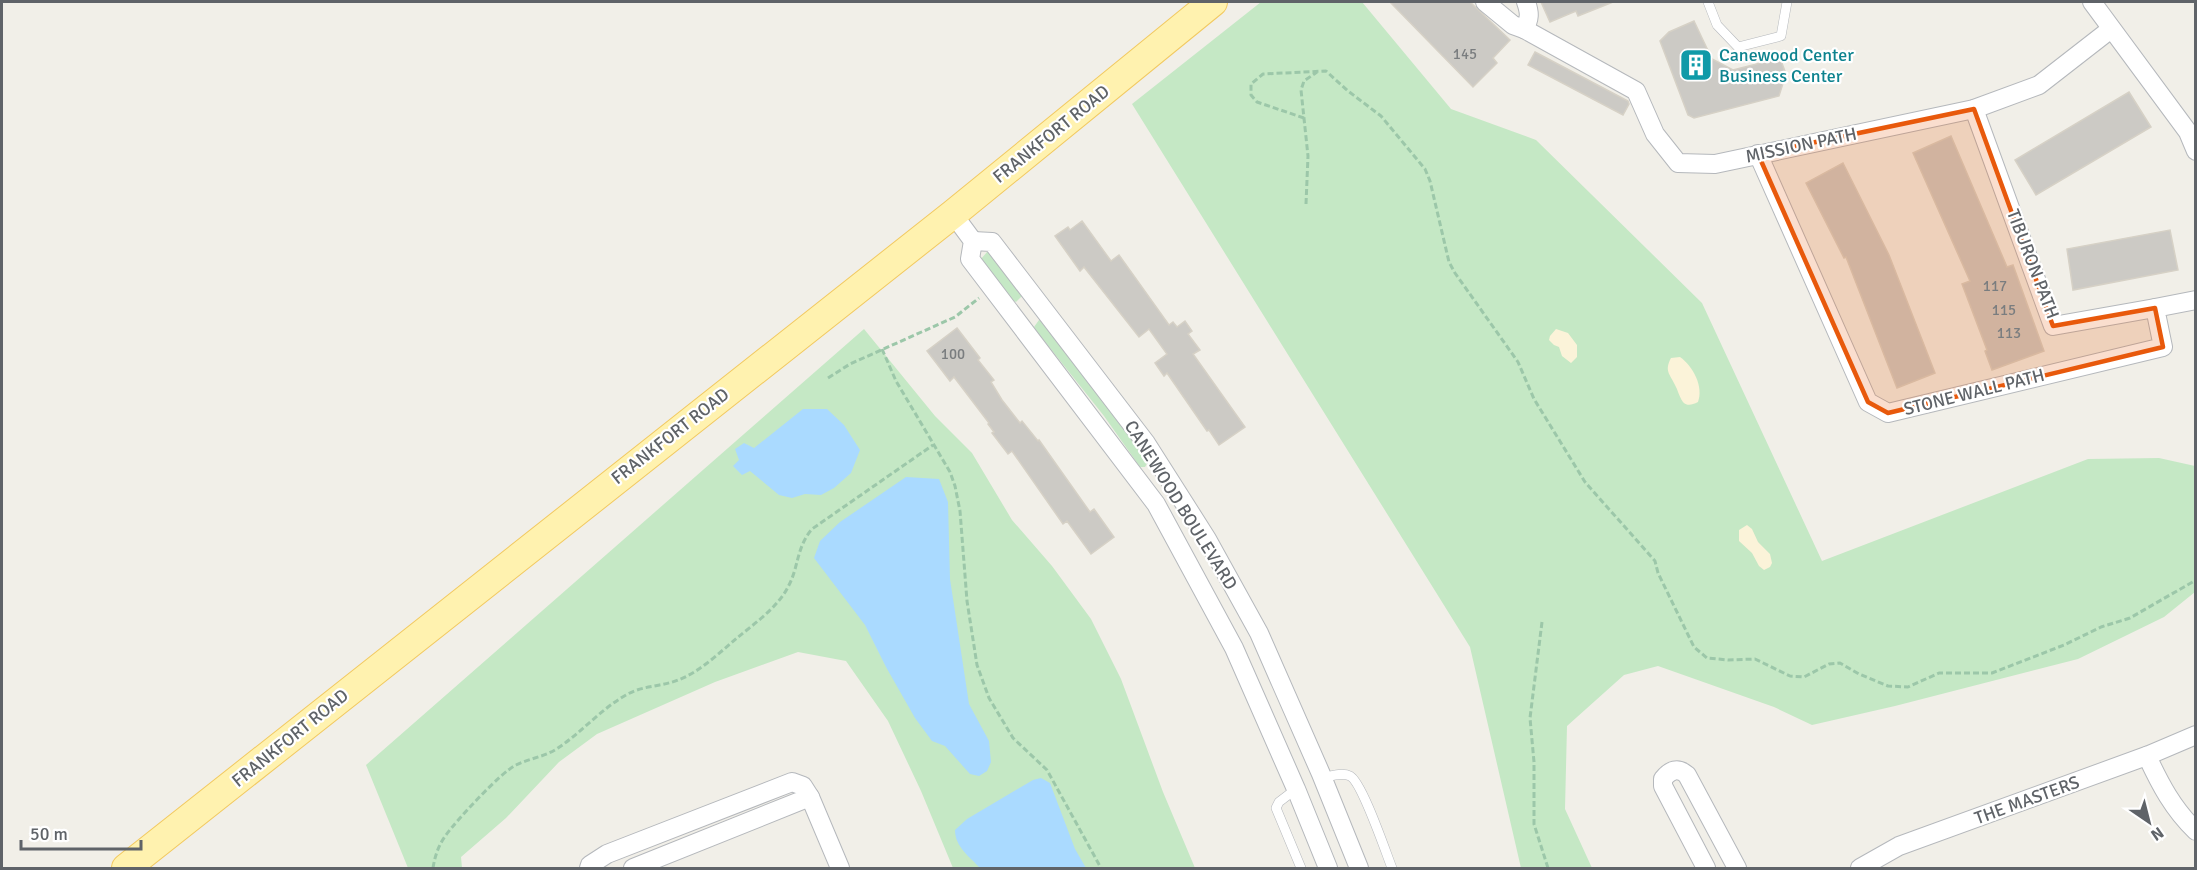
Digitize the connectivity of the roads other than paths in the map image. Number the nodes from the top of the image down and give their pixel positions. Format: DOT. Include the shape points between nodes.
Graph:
graph roads {
  1 [pos="1213,2"];
  2 [pos="1485,2"];
  3 [pos="1526,2"];
  4 [pos="1708,2"];
  5 [pos="1787,2"];
  6 [pos="2092,2"];
  7 [pos="1524,29"];
  8 [pos="2111,29"];
  9 [pos="1974,109"];
  10 [pos="2196,151"];
  11 [pos="1758,154"];
  12 [pos="953,214"];
  13 [pos="973,241"];
  14 [pos="2196,300"];
  15 [pos="2155,308"];
  16 [pos="2196,735"];
  17 [pos="2147,756"];
  18 [pos="1322,778"];
  19 [pos="1296,789"];
  20 [pos="810,798"];
  21 [pos="2196,831"];
  22 [pos="126,868"];
  23 [pos="589,868"];
  24 [pos="633,868"];
  25 [pos="840,868"];
  26 [pos="1301,868"];
  27 [pos="1329,868"];
  28 [pos="1359,868"];
  29 [pos="1392,868"];
  30 [pos="1706,868"];
  31 [pos="1737,868"];
  32 [pos="1860,868"];
  1 -- 12 [label="main road, FRANKFORT ROAD"];
  2 -- 7 [label="street, MISSION PATH"];
  3 -- 7 [label="street" via="1529,21"];
  4 -- 5 [label="lane" via="1717,25 1738,47 1781,36"];
  6 -- 8 [label="street"];
  7 -- 11 [label="street, MISSION PATH" via="1636,91 1655,134 1678,163 1715,164"];
  8 -- 9 [label="street, MISSION PATH" via="2039,85"];
  8 -- 10 [label="street" via="2188,132"];
  9 -- 11 [label="street, MISSION PATH"];
  9 -- 15 [label="street, TIBURON PATH" via="2053,326"];
  11 -- 15 [label="street, STONE WALL PATH" via="1868,402 1888,413 2163,347"];
  12 -- 13 [label="street, CANEWOOD BOULEVARD"];
  12 -- 22 [label="main road, FRANKFORT ROAD"];
  13 -- 18 [label="street, CANEWOOD BOULEVARD" via="992,242 1164,470 1258,633"];
  13 -- 19 [label="street, CANEWOOD BOULEVARD" via="970,259 1156,504 1234,648"];
  14 -- 15 [label="street"];
  16 -- 17 [label="street, THE MASTERS"];
  17 -- 21 [label="street" via="2165,794"];
  17 -- 32 [label="street, THE MASTERS" via="1899,846"];
  18 -- 28 [label="street, CANEWOOD BOULEVARD"];
  18 -- 29 [label="lane" via="1341,774 1354,779"];
  19 -- 26 [label="lane" via="1276,808"];
  19 -- 27 [label="street, CANEWOOD BOULEVARD"];
  20 -- 23 [label="street" via="803,786 792,782 607,854"];
  20 -- 24 [label="street"];
  20 -- 25 [label="street"];
  30 -- 31 [label="street" via="1663,786 1667,773 1675,770 1687,775"];
}
